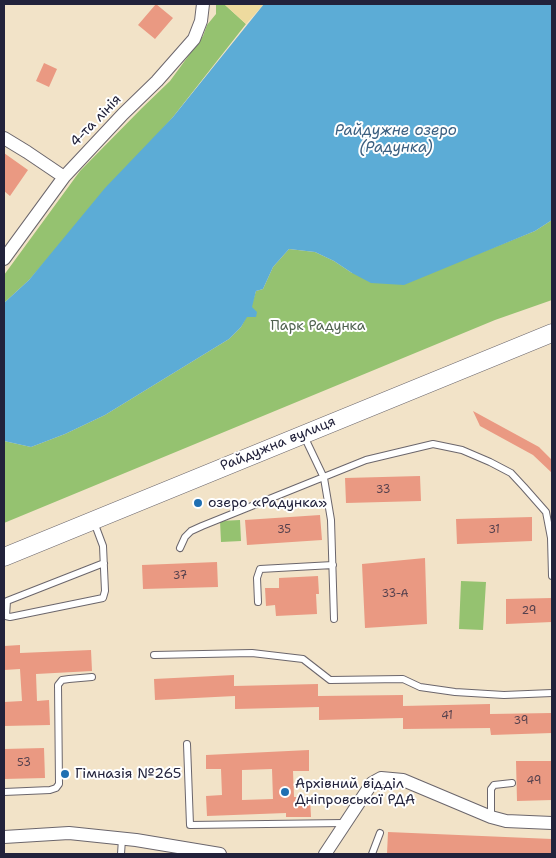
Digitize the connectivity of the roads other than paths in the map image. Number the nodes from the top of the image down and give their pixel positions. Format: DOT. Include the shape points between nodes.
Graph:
graph roads {
  1 [pos="203,4"];
  2 [pos="4,138"];
  3 [pos="64,177"];
  4 [pos="4,258"];
  5 [pos="552,333"];
  6 [pos="303,434"];
  7 [pos="324,478"];
  8 [pos="94,521"];
  9 [pos="180,548"];
  10 [pos="4,557"];
  11 [pos="104,563"];
  12 [pos="332,565"];
  13 [pos="552,576"];
  14 [pos="258,602"];
  15 [pos="334,619"];
  16 [pos="154,654"];
  17 [pos="92,677"];
  18 [pos="552,693"];
  19 [pos="187,744"];
  20 [pos="512,783"];
  21 [pos="4,792"];
  22 [pos="491,817"];
  23 [pos="346,823"];
  24 [pos="552,823"];
  25 [pos="380,833"];
  26 [pos="4,837"];
  27 [pos="122,839"];
  28 [pos="121,854"];
  29 [pos="220,854"];
  30 [pos="325,854"];
  31 [pos="372,854"];
  1 -- 3 [label="street, 4-та лінія" via="194,39"];
  2 -- 3 [label="street"];
  3 -- 4 [label="street, 4-та лінія"];
  5 -- 6 [label="street, Райдужна вулиця"];
  6 -- 7 [label="lane"];
  6 -- 8 [label="street, Райдужна вулиця"];
  7 -- 9 [label="lane" via="198,527 185,537"];
  7 -- 12 [label="lane" via="331,520"];
  7 -- 13 [label="lane" via="366,460 433,444 462,450 490,462 511,473 546,512 551,538"];
  8 -- 10 [label="street, Райдужна вулиця"];
  8 -- 11 [label="lane" via="103,546"];
  11 -- 11 [label="lane" via="105,591 102,598 6,616 7,601"];
  12 -- 14 [label="lane" via="260,569 256,578"];
  12 -- 15 [label="lane"];
  16 -- 18 [label="lane" via="252,652 303,658 330,680 403,679 420,687 455,692"];
  17 -- 21 [label="lane" via="68,678 58,684 59,784 56,788"];
  19 -- 23 [label="lane" via="190,825"];
  20 -- 22 [label="lane" via="491,788"];
  22 -- 23 [label="street" via="403,780 381,778 372,783"];
  22 -- 24 [label="street" via="519,823"];
  23 -- 30 [label="street"];
  25 -- 31 [label="lane"];
  26 -- 27 [label="street" via="70,833"];
  27 -- 28 [label="lane"];
  27 -- 29 [label="street"];
}
